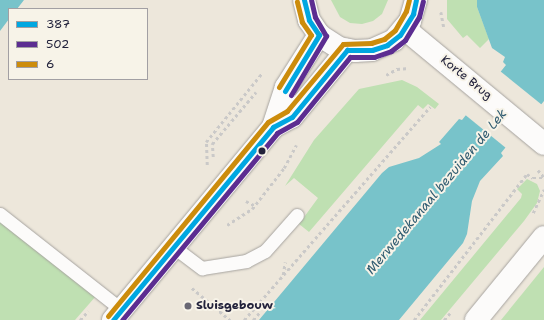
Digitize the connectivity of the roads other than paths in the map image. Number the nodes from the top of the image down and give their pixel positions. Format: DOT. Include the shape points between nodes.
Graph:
graph roads {
  1 [pos="304,0"];
  2 [pos="416,0"];
  3 [pos="405,29"];
  4 [pos="319,35"];
  5 [pos="347,50"];
  6 [pos="273,127"];
  7 [pos="544,144"];
  8 [pos="0,214"];
  9 [pos="296,215"];
  10 [pos="544,237"];
  11 [pos="175,248"];
  12 [pos="118,315"];
  13 [pos="476,320"];
  1 -- 4 [label="street" via="309,20"];
  2 -- 3 [label="street" via="413,14"];
  3 -- 5 [label="street" via="394,40 379,48"];
  3 -- 7 [label="street, Korte Brug"];
  4 -- 5 [label="street"];
  4 -- 6 [label="street" via="286,87"];
  5 -- 6 [label="street" via="292,117"];
  6 -- 11 [label="street"];
  8 -- 12 [label="lane" via="102,294"];
  9 -- 11 [label="lane" via="265,252 256,258 202,268"];
  10 -- 13 [label="street"];
  11 -- 12 [label="street"];
}
